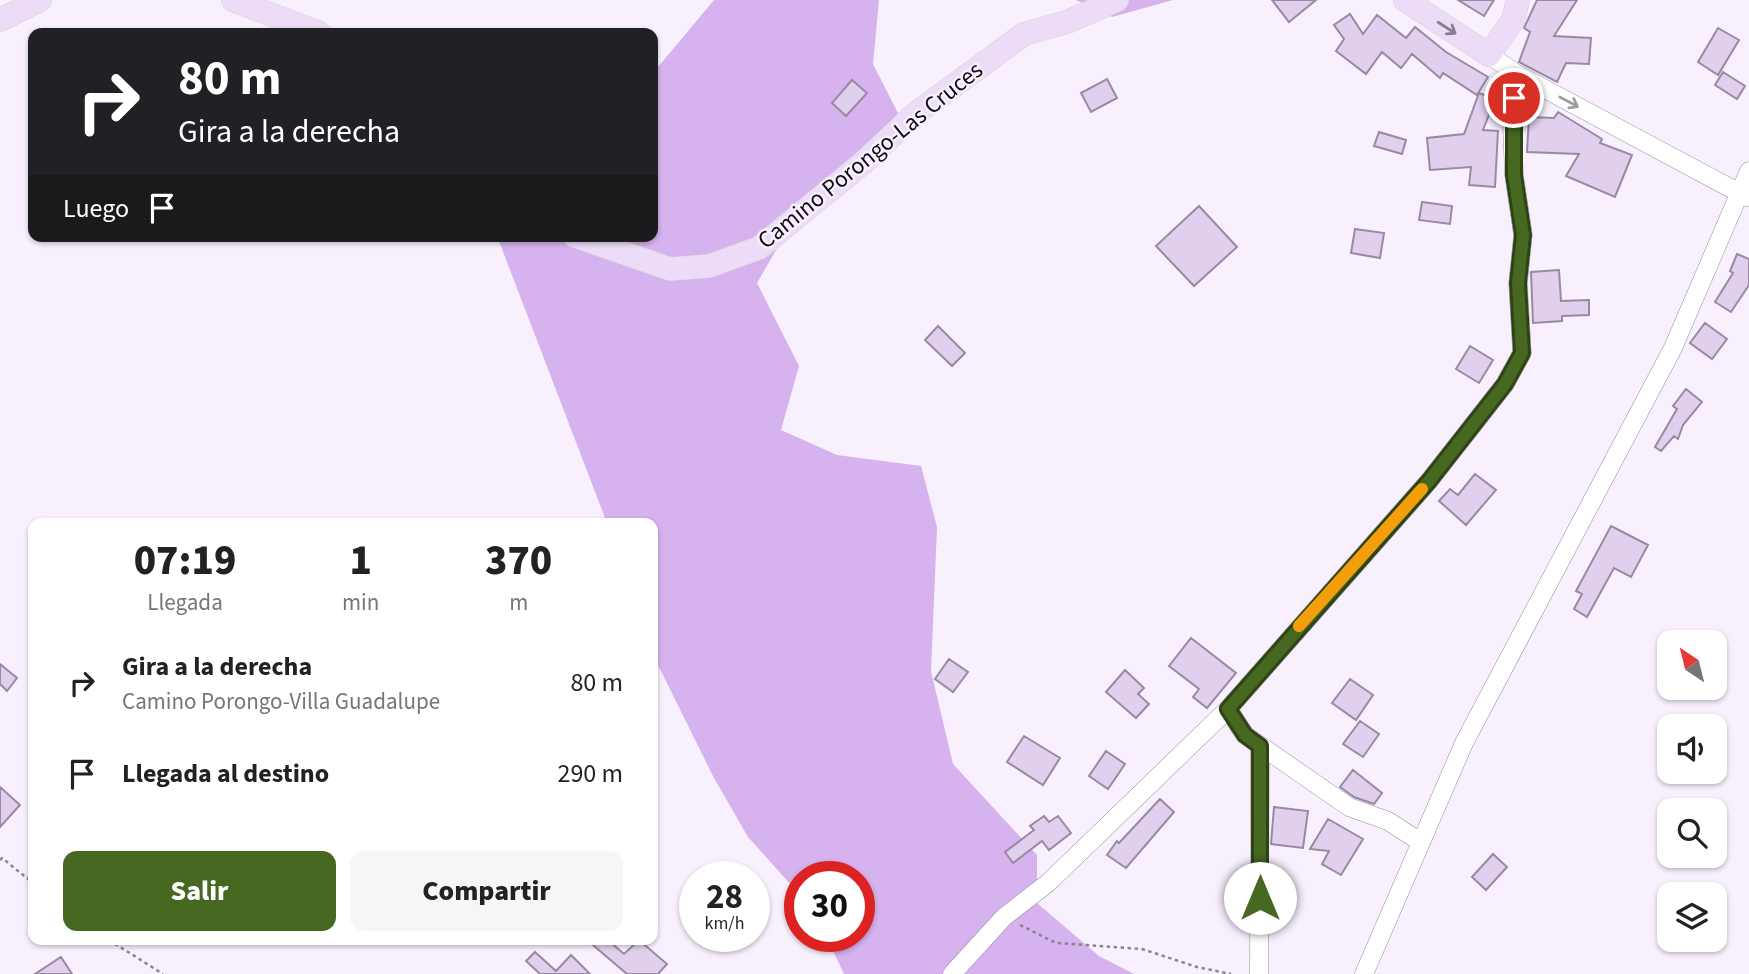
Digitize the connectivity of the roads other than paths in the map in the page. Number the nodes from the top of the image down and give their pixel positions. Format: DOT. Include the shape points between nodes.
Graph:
graph roads {
  1 [pos="40,0"];
  2 [pos="233,0"];
  3 [pos="1117,0"];
  4 [pos="1405,0"];
  5 [pos="1518,0"];
  6 [pos="0,20"];
  7 [pos="306,28"];
  8 [pos="1489,55"];
  9 [pos="1517,74"];
  10 [pos="1749,171"];
  11 [pos="1744,195"];
  12 [pos="592,242"];
  13 [pos="1228,709"];
  14 [pos="1260,746"];
  15 [pos="1419,841"];
  16 [pos="952,974"];
  17 [pos="1259,974"];
  18 [pos="1364,974"];
  1 -- 6 [label="main road"];
  2 -- 7 [label="main road"];
  3 -- 12 [label="main road, Camino Porongo-Las Cruces" via="1067,22 1024,33 914,115 759,248 709,266 670,269"];
  4 -- 8 [label="main road, one-way"];
  5 -- 8 [label="main road" via="1513,20"];
  8 -- 9 [label="street"];
  9 -- 11 [label="street, one-way"];
  9 -- 13 [label="street" via="1512,122 1523,235 1518,283 1522,353 1505,384 1429,481"];
  10 -- 11 [label="street"];
  11 -- 15 [label="street" via="1673,348 1464,743"];
  13 -- 14 [label="street" via="1245,735"];
  13 -- 16 [label="street" via="1048,883 1004,917"];
  14 -- 15 [label="street" via="1349,807 1388,821"];
  14 -- 17 [label="street"];
  15 -- 18 [label="street"];
}
